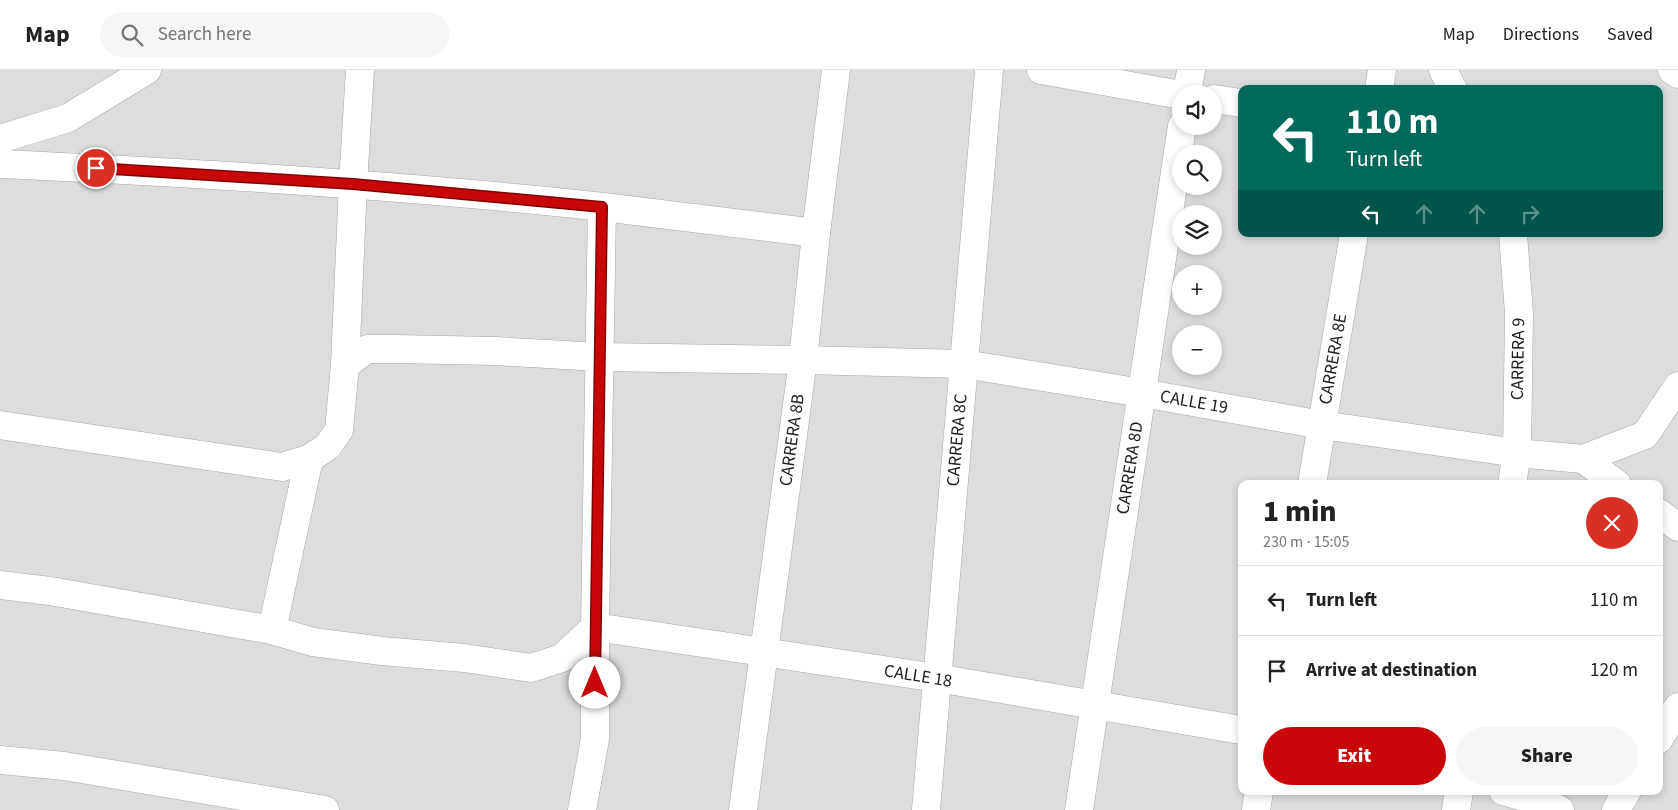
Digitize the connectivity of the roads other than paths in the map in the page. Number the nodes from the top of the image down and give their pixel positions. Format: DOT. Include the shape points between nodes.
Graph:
graph roads {
  1 [pos="147,70"];
  2 [pos="360,70"];
  3 [pos="836,70"];
  4 [pos="989,70"];
  5 [pos="1042,70"];
  6 [pos="1191,70"];
  7 [pos="1382,70"];
  8 [pos="1443,70"];
  9 [pos="1188,85"];
  10 [pos="1380,85"];
  11 [pos="1451,85"];
  12 [pos="1172,93"];
  13 [pos="1222,100"];
  14 [pos="1238,103"];
  15 [pos="1181,135"];
  16 [pos="0,139"];
  17 [pos="0,164"];
  18 [pos="353,184"];
  19 [pos="602,207"];
  20 [pos="816,233"];
  21 [pos="1353,237"];
  22 [pos="1513,237"];
  23 [pos="599,357"];
  24 [pos="803,360"];
  25 [pos="964,364"];
  26 [pos="346,365"];
  27 [pos="1142,393"];
  28 [pos="1675,398"];
  29 [pos="1322,424"];
  30 [pos="0,425"];
  31 [pos="1517,452"];
  32 [pos="309,459"];
  33 [pos="1583,459"];
  34 [pos="1313,480"];
  35 [pos="1513,480"];
  36 [pos="1612,480"];
  37 [pos="1663,516"];
  38 [pos="1678,527"];
  39 [pos="0,585"];
  40 [pos="594,627"];
  41 [pos="272,630"];
  42 [pos="763,652"];
  43 [pos="937,678"];
  44 [pos="1094,706"];
  45 [pos="1678,707"];
  46 [pos="1238,730"];
  47 [pos="1663,732"];
  48 [pos="0,760"];
  49 [pos="1258,795"];
  50 [pos="1458,795"];
  51 [pos="1517,795"];
  52 [pos="1625,795"];
  53 [pos="325,810"];
  54 [pos="582,810"];
  55 [pos="743,810"];
  56 [pos="926,810"];
  57 [pos="1079,810"];
  58 [pos="1256,810"];
  59 [pos="1456,810"];
  60 [pos="1560,810"];
  61 [pos="1616,810"];
  1 -- 16 [label="street" via="68,118"];
  2 -- 18 [label="street"];
  3 -- 20 [label="street, CARRERA 8B"];
  4 -- 25 [label="street, CARRERA 8C"];
  5 -- 12 [label="street"];
  6 -- 9 [label="street"];
  7 -- 10 [label="street"];
  8 -- 11 [label="street"];
  13 -- 14 [label="street"];
  15 -- 27 [label="street, CARRERA 8D"];
  17 -- 18 [label="street"];
  18 -- 19 [label="street"];
  18 -- 26 [label="street"];
  19 -- 20 [label="street"];
  19 -- 23 [label="street"];
  20 -- 24 [label="street, CARRERA 8B"];
  21 -- 29 [label="street, CARRERA 8E"];
  22 -- 31 [label="street, CARRERA 9" via="1519,313"];
  23 -- 24 [label="street, CALLE 19"];
  23 -- 26 [label="street, CALLE 19" via="367,349"];
  23 -- 40 [label="street"];
  24 -- 25 [label="street, CALLE 19"];
  24 -- 42 [label="street, CARRERA 8B"];
  25 -- 27 [label="street, CALLE 19"];
  25 -- 43 [label="street, CARRERA 8C"];
  26 -- 32 [label="street" via="340,430 328,446"];
  27 -- 29 [label="street, CALLE 19"];
  27 -- 44 [label="street, CARRERA 8D"];
  28 -- 33 [label="street" via="1645,435"];
  29 -- 31 [label="street, CALLE 19"];
  29 -- 34 [label="street, CARRERA 8E"];
  30 -- 32 [label="street" via="282,467"];
  31 -- 33 [label="street, CALLE 19"];
  31 -- 35 [label="street, CARRERA 9"];
  32 -- 41 [label="street"];
  33 -- 36 [label="street"];
  37 -- 38 [label="street"];
  39 -- 41 [label="street"];
  40 -- 41 [label="street" via="562,658 531,668 313,642"];
  40 -- 42 [label="street, CALLE 18"];
  40 -- 54 [label="street" via="595,739"];
  42 -- 43 [label="street, CALLE 18"];
  42 -- 55 [label="street, CARRERA 8B"];
  43 -- 44 [label="street, CALLE 18"];
  43 -- 56 [label="street, CARRERA 8C"];
  44 -- 46 [label="street, CALLE 18"];
  44 -- 57 [label="street, CARRERA 8D"];
  45 -- 47 [label="street"];
  48 -- 53 [label="street" via="64,766"];
  49 -- 58 [label="street"];
  50 -- 59 [label="street"];
  51 -- 60 [label="street"];
  52 -- 61 [label="street"];
}
